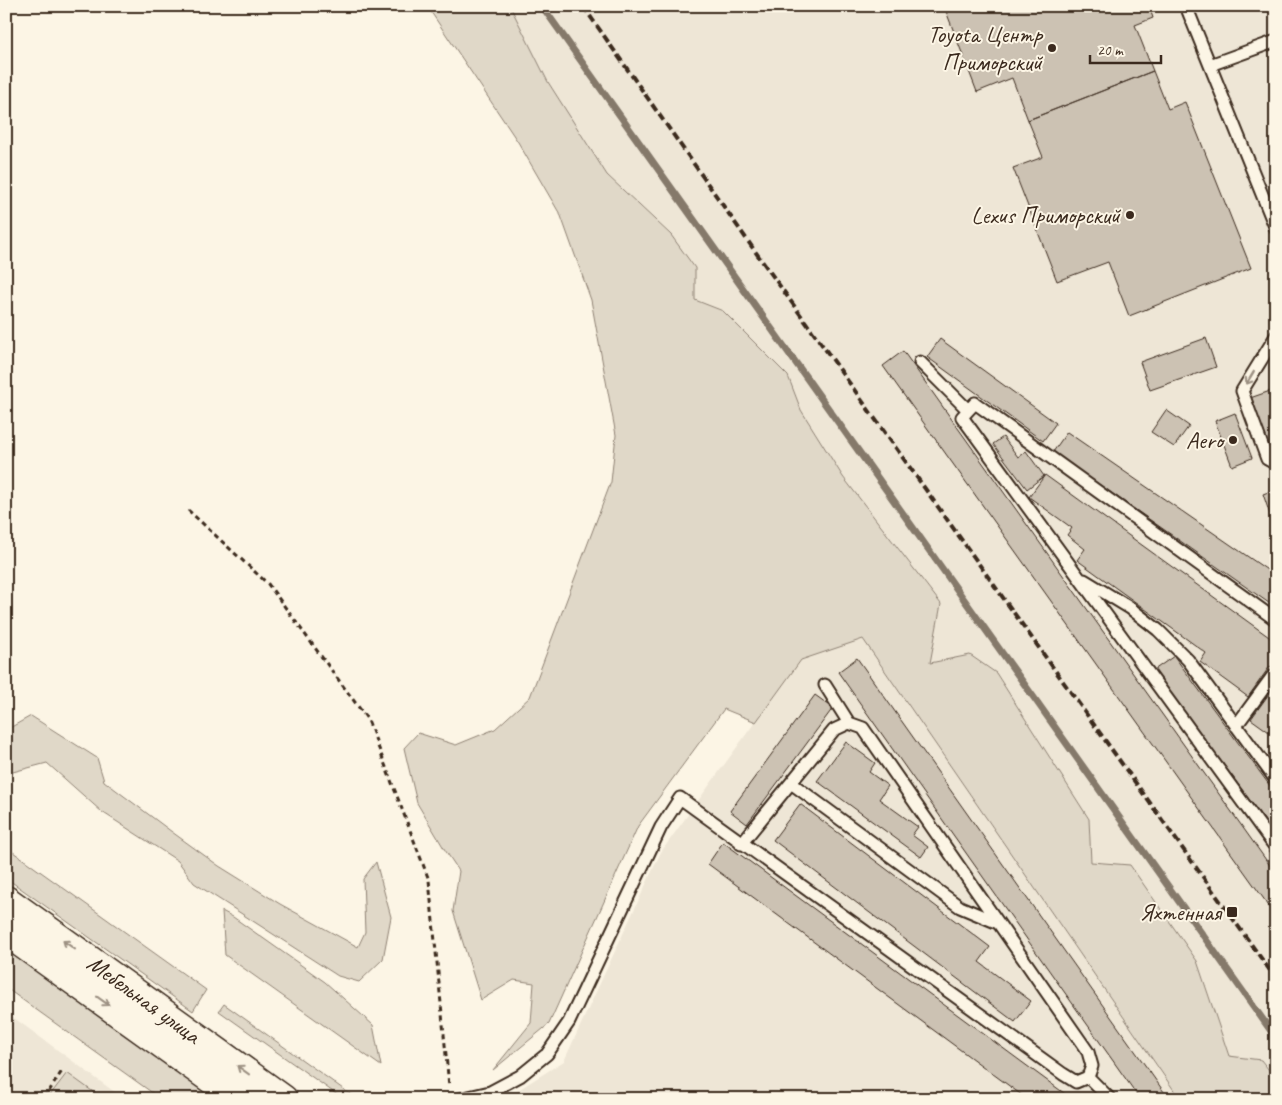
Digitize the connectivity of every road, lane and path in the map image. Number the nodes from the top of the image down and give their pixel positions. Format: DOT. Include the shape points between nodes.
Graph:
graph roads {
  1 [pos="1186,6"];
  2 [pos="1276,41"];
  3 [pos="1210,65"];
  4 [pos="1276,230"];
  5 [pos="1276,336"];
  6 [pos="920,362"];
  7 [pos="968,410"];
  8 [pos="1276,464"];
  9 [pos="188,510"];
  10 [pos="1078,576"];
  11 [pos="1276,620"];
  12 [pos="1272,677"];
  13 [pos="825,685"];
  14 [pos="849,723"];
  15 [pos="1236,726"];
  16 [pos="1276,780"];
  17 [pos="791,782"];
  18 [pos="742,844"];
  19 [pos="1276,848"];
  20 [pos="6,900"];
  21 [pos="998,924"];
  22 [pos="6,932"];
  23 [pos="62,1071"];
  24 [pos="1088,1077"];
  25 [pos="449,1089"];
  26 [pos="44,1099"];
  27 [pos="239,1099"];
  28 [pos="283,1099"];
  29 [pos="460,1099"];
  30 [pos="1110,1099"];
  1 -- 3 [label="lane"];
  2 -- 3 [label="lane"];
  3 -- 4 [label="lane"];
  5 -- 8 [label="lane, one-way" via="1242,391 1268,459"];
  6 -- 7 [label="lane"];
  7 -- 10 [label="lane" via="962,417"];
  7 -- 11 [label="lane" via="975,403"];
  9 -- 25 [label="path" via="268,584 368,720 429,880"];
  10 -- 15 [label="lane" via="1130,608 1158,630 1188,660"];
  10 -- 19 [label="lane"];
  12 -- 15 [label="lane"];
  13 -- 14 [label="lane"];
  14 -- 17 [label="lane" via="834,730"];
  14 -- 21 [label="lane" via="862,728"];
  15 -- 16 [label="lane"];
  17 -- 18 [label="lane"];
  17 -- 21 [label="lane" via="960,907"];
  18 -- 24 [label="lane" via="1063,1074 1076,1082"];
  18 -- 29 [label="lane" via="680,798 661,827 569,1022 547,1054 520,1076 490,1092"];
  28 -- 20 [label="street, Мебельная улица, one-way"];
  21 -- 24 [label="lane" via="1088,1052 1092,1066"];
  22 -- 27 [label="street, Мебельная улица, one-way"];
  23 -- 26 [label="path"];
  24 -- 30 [label="lane"];
}
